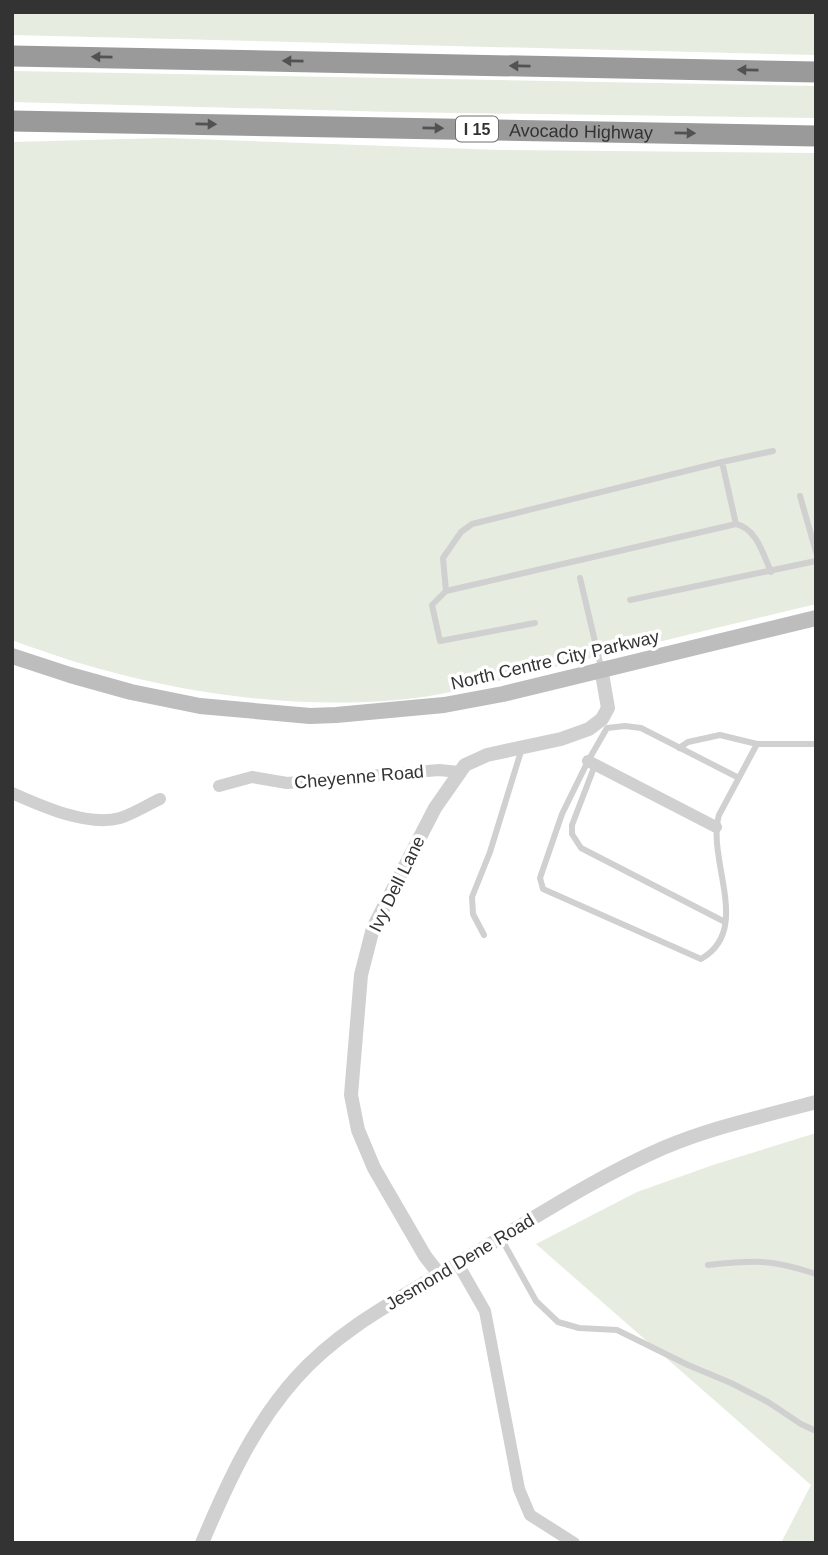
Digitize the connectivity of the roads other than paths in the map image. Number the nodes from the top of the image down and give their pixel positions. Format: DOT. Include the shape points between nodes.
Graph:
graph roads {
  1 [pos="12,56"];
  2 [pos="816,72"];
  3 [pos="12,121"];
  4 [pos="816,136"];
  5 [pos="773,451"];
  6 [pos="722,462"];
  7 [pos="800,495"];
  8 [pos="736,524"];
  9 [pos="816,552"];
  10 [pos="816,561"];
  11 [pos="771,572"];
  12 [pos="580,578"];
  13 [pos="446,591"];
  14 [pos="630,600"];
  15 [pos="816,618"];
  16 [pos="535,623"];
  17 [pos="12,656"];
  18 [pos="601,668"];
  19 [pos="605,723"];
  20 [pos="757,744"];
  21 [pos="816,744"];
  22 [pos="522,747"];
  23 [pos="679,748"];
  24 [pos="591,763"];
  25 [pos="459,772"];
  26 [pos="739,778"];
  27 [pos="219,786"];
  28 [pos="12,793"];
  29 [pos="160,799"];
  30 [pos="716,827"];
  31 [pos="725,922"];
  32 [pos="484,935"];
  33 [pos="816,1102"];
  34 [pos="501,1238"];
  35 [pos="458,1264"];
  36 [pos="708,1265"];
  37 [pos="439,1274"];
  38 [pos="816,1274"];
  39 [pos="816,1431"];
  40 [pos="202,1543"];
  41 [pos="574,1543"];
  2 -- 1 [label="highway, one-way"];
  3 -- 4 [label="highway, Avocado Highway / I 15, one-way"];
  5 -- 6 [label="lane"];
  6 -- 8 [label="lane"];
  6 -- 13 [label="lane" via="472,524 443,558"];
  7 -- 9 [label="lane"];
  8 -- 11 [label="lane" via="752,532"];
  8 -- 13 [label="lane"];
  10 -- 11 [label="lane"];
  11 -- 14 [label="lane"];
  12 -- 18 [label="lane"];
  13 -- 16 [label="lane" via="432,605 440,642"];
  15 -- 18 [label="main road, North Centre City Parkway"];
  17 -- 18 [label="main road, North Centre City Parkway" via="70,676 200,706 310,716 444,705"];
  18 -- 19 [label="street" via="608,708"];
  19 -- 22 [label="street, Ivy Dell Lane" via="561,740"];
  19 -- 23 [label="lane" via="641,728"];
  19 -- 24 [label="lane"];
  20 -- 21 [label="lane"];
  20 -- 23 [label="lane" via="720,735"];
  20 -- 26 [label="lane"];
  22 -- 25 [label="street, Ivy Dell Lane" via="487,755"];
  22 -- 32 [label="lane" via="472,897 473,914"];
  23 -- 26 [label="lane"];
  24 -- 30 [label="street"];
  24 -- 31 [label="lane" via="572,825 581,848"];
  24 -- 31 [label="lane" via="562,814 540,878 543,889 701,958 713,952"];
  25 -- 27 [label="street, Cheyenne Road" via="287,783 253,777"];
  25 -- 37 [label="street, Ivy Dell Lane" via="428,820 373,928 361,975 351,1095 358,1130 374,1168"];
  26 -- 30 [label="lane"];
  28 -- 29 [label="street" via="92,820 119,818"];
  30 -- 31 [label="lane" via="727,905"];
  33 -- 34 [label="street, Jesmond Dene Road" via="711,1130 664,1148"];
  34 -- 35 [label="street, Jesmond Dene Road"];
  34 -- 39 [label="lane" via="536,1301 558,1322 617,1330 731,1383"];
  35 -- 37 [label="street, Jesmond Dene Road"];
  35 -- 41 [label="street" via="485,1311 519,1489 530,1515"];
  36 -- 38 [label="lane" via="752,1260 783,1263"];
  37 -- 40 [label="street, Jesmond Dene Road" via="388,1303 330,1345 296,1378 249,1440"];
}
